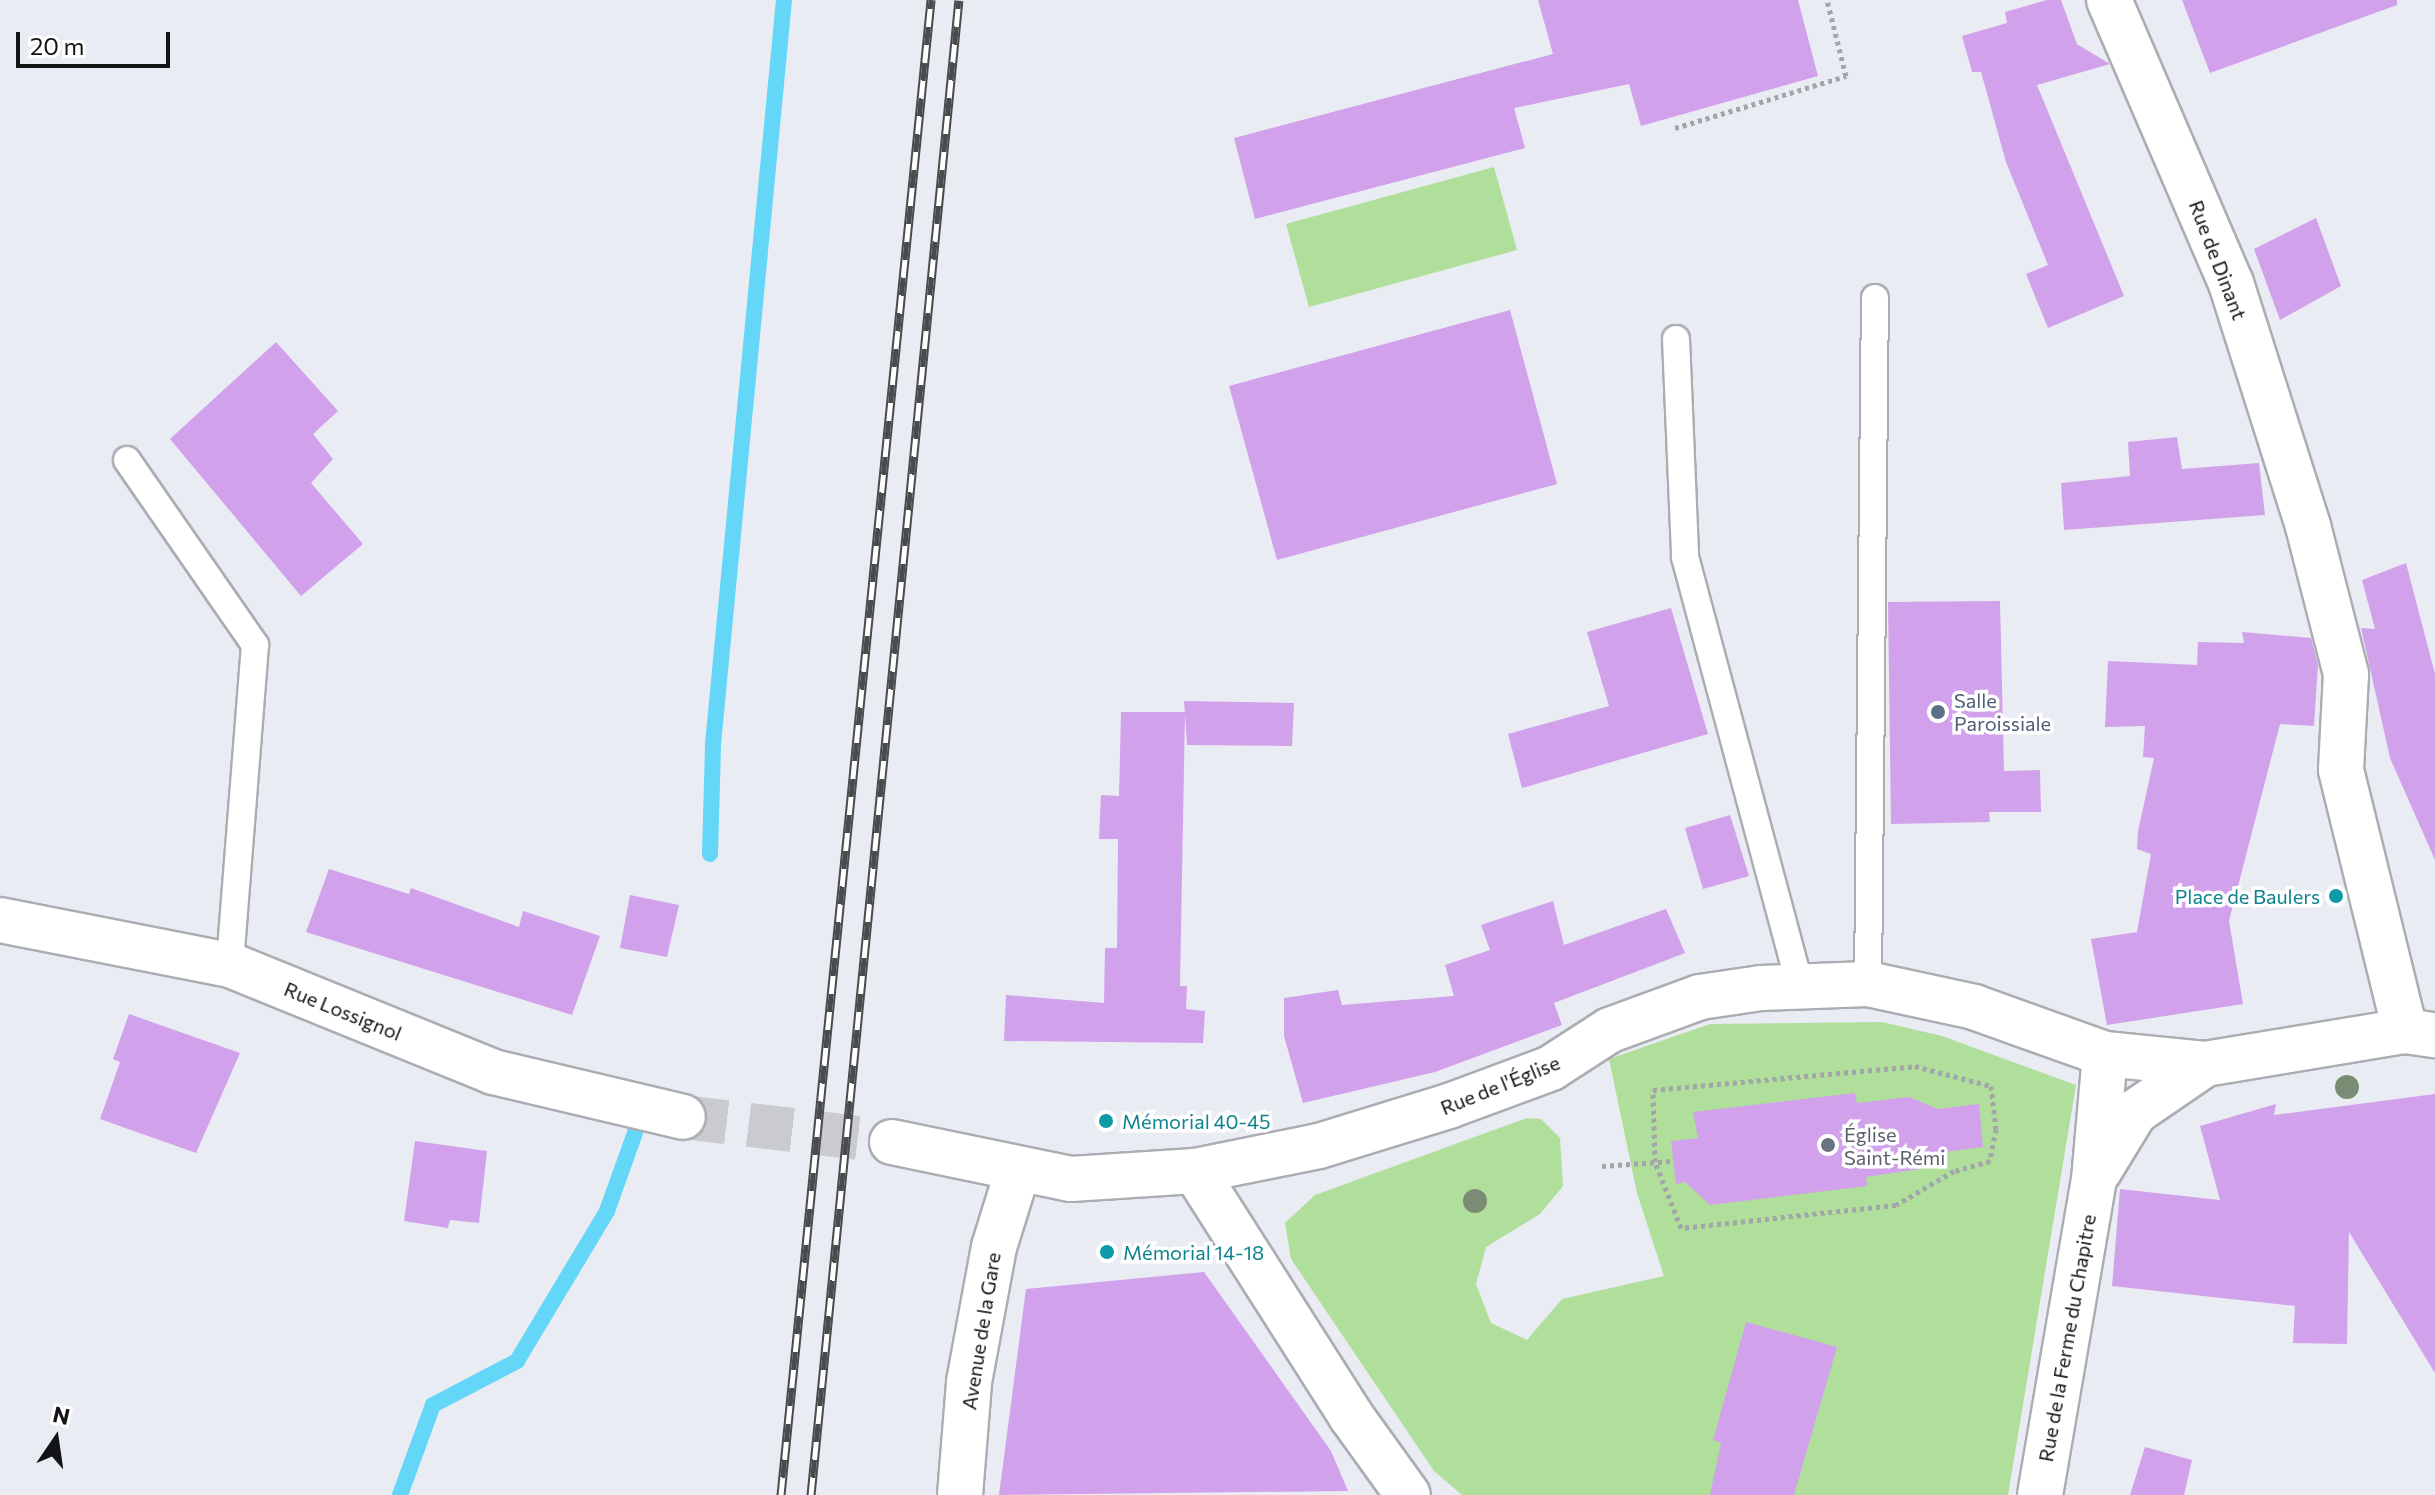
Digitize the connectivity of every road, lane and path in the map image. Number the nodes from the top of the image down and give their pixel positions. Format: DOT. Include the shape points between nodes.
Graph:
graph roads {
  1 [pos="1827,0"];
  2 [pos="2109,0"];
  3 [pos="1675,128"];
  4 [pos="1875,298"];
  5 [pos="1676,339"];
  6 [pos="127,460"];
  7 [pos="0,920"];
  8 [pos="230,965"];
  9 [pos="1868,984"];
  10 [pos="1800,985"];
  11 [pos="2420,1033"];
  12 [pos="2105,1054"];
  13 [pos="2205,1064"];
  14 [pos="683,1117"];
  15 [pos="892,1142"];
  16 [pos="1673,1161"];
  17 [pos="1655,1162"];
  18 [pos="1602,1166"];
  19 [pos="1018,1170"];
  20 [pos="1195,1171"];
  21 [pos="2094,1180"];
  22 [pos="960,1495"];
  23 [pos="1408,1495"];
  24 [pos="2040,1495"];
  1 -- 3 [label="path" via="1846,76"];
  2 -- 11 [label="street, Rue de Dinant" via="2231,283 2308,526 2346,674 2341,770"];
  4 -- 9 [label="lane"];
  5 -- 10 [label="lane" via="1685,557"];
  6 -- 8 [label="lane" via="255,645"];
  7 -- 8 [label="street, Rue Lossignol"];
  8 -- 14 [label="street, Rue Lossignol" via="493,1072"];
  9 -- 10 [label="street, Rue de l'Église"];
  9 -- 12 [label="street, Rue de l'Église" via="1974,1007"];
  10 -- 20 [label="street, Rue de l'Église" via="1700,997 1610,1030 1551,1068 1449,1106 1319,1146"];
  11 -- 13 [label="street, Rue de l'Église"];
  12 -- 13 [label="street, Rue de l'Église"];
  12 -- 21 [label="street, Rue de la Ferme du Chapitre"];
  13 -- 21 [label="street, Rue de la Ferme du Chapitre" via="2135,1112"];
  15 -- 19 [label="street"];
  16 -- 17 [label="path"];
  17 -- 17 [label="path" via="1681,1228 1896,1205 1954,1171 1990,1161 1996,1129 1991,1086 1915,1066 1653,1090"];
  17 -- 18 [label="path"];
  19 -- 20 [label="street, Rue de l'Église" via="1119,1179"];
  19 -- 22 [label="street, Avenue de la Gare" via="994,1247 972,1367"];
  20 -- 23 [label="street" via="1276,1302"];
  21 -- 24 [label="street, Rue de la Ferme du Chapitre"];
}
